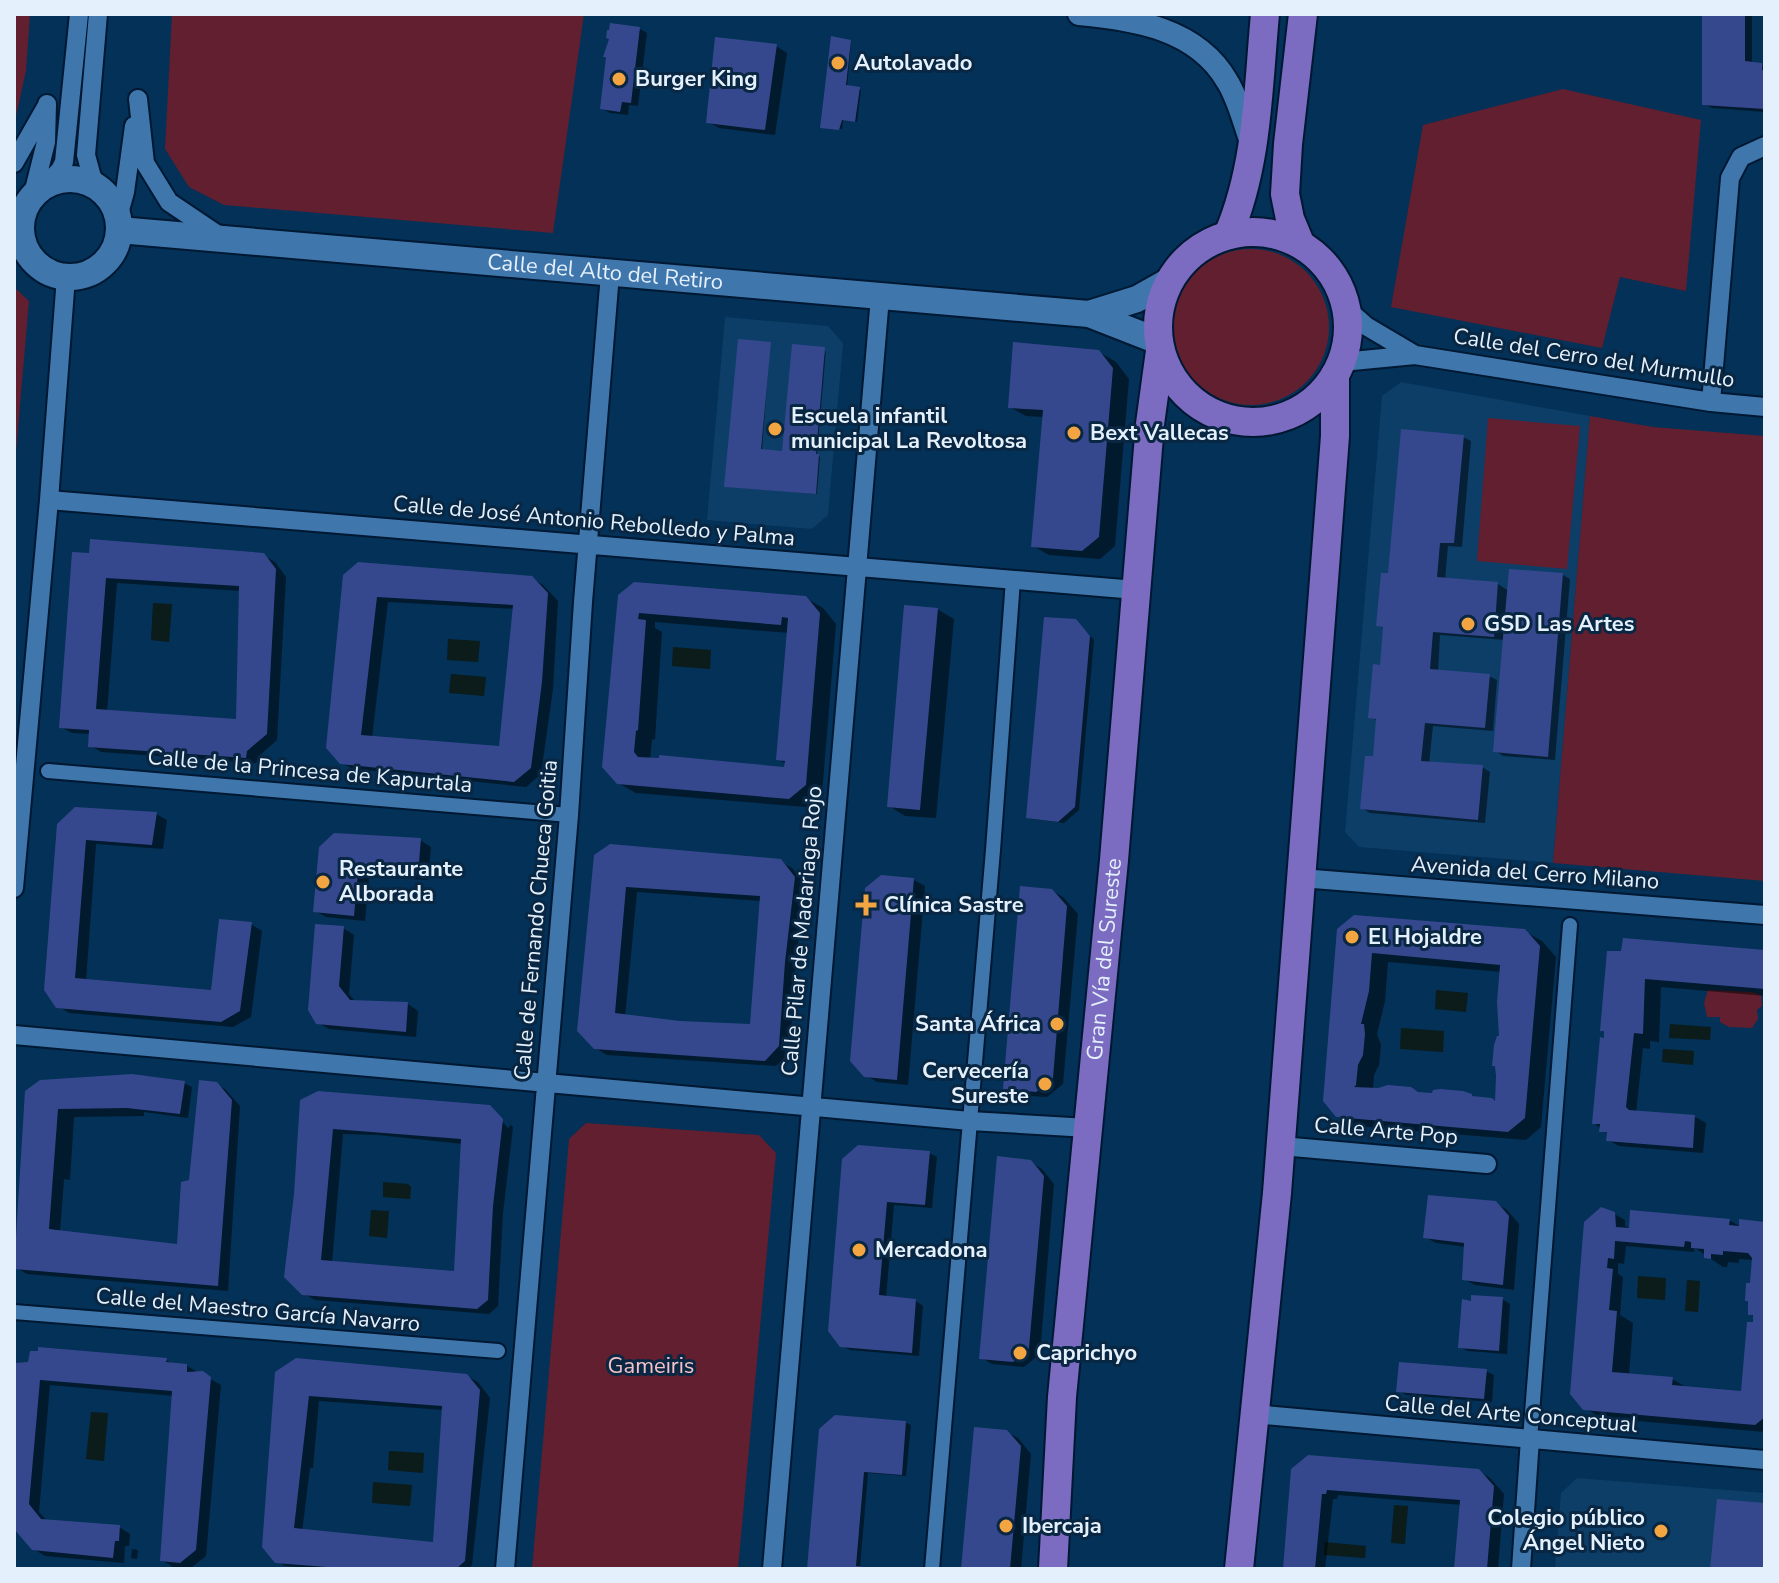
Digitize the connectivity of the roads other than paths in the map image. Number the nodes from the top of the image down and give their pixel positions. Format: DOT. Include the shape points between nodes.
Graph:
graph roads {
  1 [pos="79,14"];
  2 [pos="98,14"];
  3 [pos="1079,14"];
  4 [pos="1265,14"];
  5 [pos="1303,14"];
  6 [pos="1765,146"];
  7 [pos="1252,147"];
  8 [pos="14,163"];
  9 [pos="36,194"];
  10 [pos="116,216"];
  11 [pos="18,223"];
  12 [pos="1228,235"];
  13 [pos="227,241"];
  14 [pos="1300,243"];
  15 [pos="610,274"];
  16 [pos="66,277"];
  17 [pos="1169,281"];
  18 [pos="880,297"];
  19 [pos="1347,309"];
  20 [pos="1089,314"];
  21 [pos="1159,346"];
  22 [pos="1415,355"];
  23 [pos="1338,369"];
  24 [pos="1711,402"];
  25 [pos="1765,407"];
  26 [pos="49,500"];
  27 [pos="587,544"];
  28 [pos="857,567"];
  29 [pos="1013,580"];
  30 [pos="1136,590"];
  31 [pos="48,771"];
  32 [pos="569,815"];
  33 [pos="1301,878"];
  34 [pos="14,888"];
  35 [pos="1765,915"];
  36 [pos="1570,925"];
  37 [pos="14,1035"];
  38 [pos="546,1083"];
  39 [pos="812,1107"];
  40 [pos="970,1121"];
  41 [pos="1088,1128"];
  42 [pos="1281,1146"];
  43 [pos="1487,1164"];
  44 [pos="14,1312"];
  45 [pos="498,1351"];
  46 [pos="1254,1414"];
  47 [pos="1530,1439"];
  48 [pos="1765,1460"];
  49 [pos="505,1569"];
  50 [pos="772,1569"];
  51 [pos="932,1569"];
  52 [pos="1053,1569"];
  53 [pos="1239,1569"];
  54 [pos="1521,1569"];
  1 -- 9 [label="street" via="64,162"];
  2 -- 10 [label="street" via="87,162"];
  3 -- 7 [label="street" via="1153,26 1193,42 1229,83"];
  4 -- 7 [label="main road"];
  5 -- 14 [label="main road" via="1285,194"];
  6 -- 24 [label="street" via="1741,157 1730,178"];
  7 -- 12 [label="main road" via="1245,189"];
  8 -- 9 [label="street" via="47,104"];
  9 -- 10 [label="main road" via="54,182 85,182 99,189"];
  9 -- 11 [label="main road"];
  10 -- 13 [label="main road, Calle del Alto del Retiro"];
  10 -- 13 [label="street" via="125,192 138,99 145,163 169,202"];
  10 -- 16 [label="main road" via="116,246 108,260 82,276"];
  11 -- 16 [label="main road" via="38,265"];
  12 -- 14 [label="main road" via="1253,231"];
  12 -- 17 [label="main road" via="1184,260"];
  13 -- 15 [label="main road, Calle del Alto del Retiro"];
  14 -- 19 [label="main road" via="1330,271"];
  15 -- 18 [label="main road, Calle del Alto del Retiro"];
  15 -- 27 [label="street, Calle de Fernando Chueca Goitia"];
  16 -- 26 [label="street"];
  17 -- 20 [label="main road, Calle del Alto del Retiro" via="1137,299"];
  17 -- 21 [label="main road" via="1159,310"];
  18 -- 20 [label="main road, Calle del Alto del Retiro"];
  18 -- 28 [label="street, Calle Pilar de Madariaga Rojo"];
  19 -- 22 [label="street, Calle del Cerro del Murmullo"];
  19 -- 23 [label="main road" via="1348,336"];
  20 -- 21 [label="main road, Calle del Alto del Retiro"];
  21 -- 23 [label="main road" via="1171,377 1189,398 1213,414 1239,421 1267,421 1294,413 1317,397"];
  21 -- 30 [label="main road, Gran Vía del Sureste"];
  22 -- 23 [label="street, Calle del Cerro del Murmullo"];
  22 -- 24 [label="street, Calle del Cerro del Murmullo"];
  23 -- 33 [label="main road"];
  24 -- 25 [label="street, Calle del Cerro del Murmullo"];
  26 -- 27 [label="street, Calle de José Antonio Rebolledo y Palma"];
  26 -- 34 [label="street"];
  27 -- 28 [label="street, Calle de José Antonio Rebolledo y Palma"];
  27 -- 32 [label="street, Calle de Fernando Chueca Goitia"];
  28 -- 29 [label="street, Calle de José Antonio Rebolledo y Palma"];
  28 -- 39 [label="street, Calle Pilar de Madariaga Rojo"];
  29 -- 30 [label="street, Calle de José Antonio Rebolledo y Palma"];
  29 -- 40 [label="street"];
  30 -- 41 [label="main road, Gran Vía del Sureste"];
  31 -- 32 [label="street, Calle de la Princesa de Kapurtala"];
  32 -- 38 [label="street, Calle de Fernando Chueca Goitia"];
  33 -- 35 [label="street, Avenida del Cerro Milano"];
  33 -- 42 [label="main road"];
  36 -- 47 [label="street"];
  37 -- 38 [label="street"];
  38 -- 39 [label="street"];
  38 -- 49 [label="street, Calle de Fernando Chueca Goitia"];
  39 -- 40 [label="street"];
  39 -- 50 [label="street, Calle Pilar de Madariaga Rojo"];
  40 -- 41 [label="street"];
  40 -- 51 [label="street"];
  41 -- 52 [label="main road, Gran Vía del Sureste" via="1062,1397"];
  42 -- 43 [label="street, Calle Arte Pop"];
  42 -- 46 [label="main road"];
  44 -- 45 [label="street, Calle del Maestro García Navarro"];
  46 -- 47 [label="street, Calle del Arte Conceptual"];
  46 -- 53 [label="main road"];
  47 -- 48 [label="street, Calle del Arte Conceptual"];
  47 -- 54 [label="street"];
}
